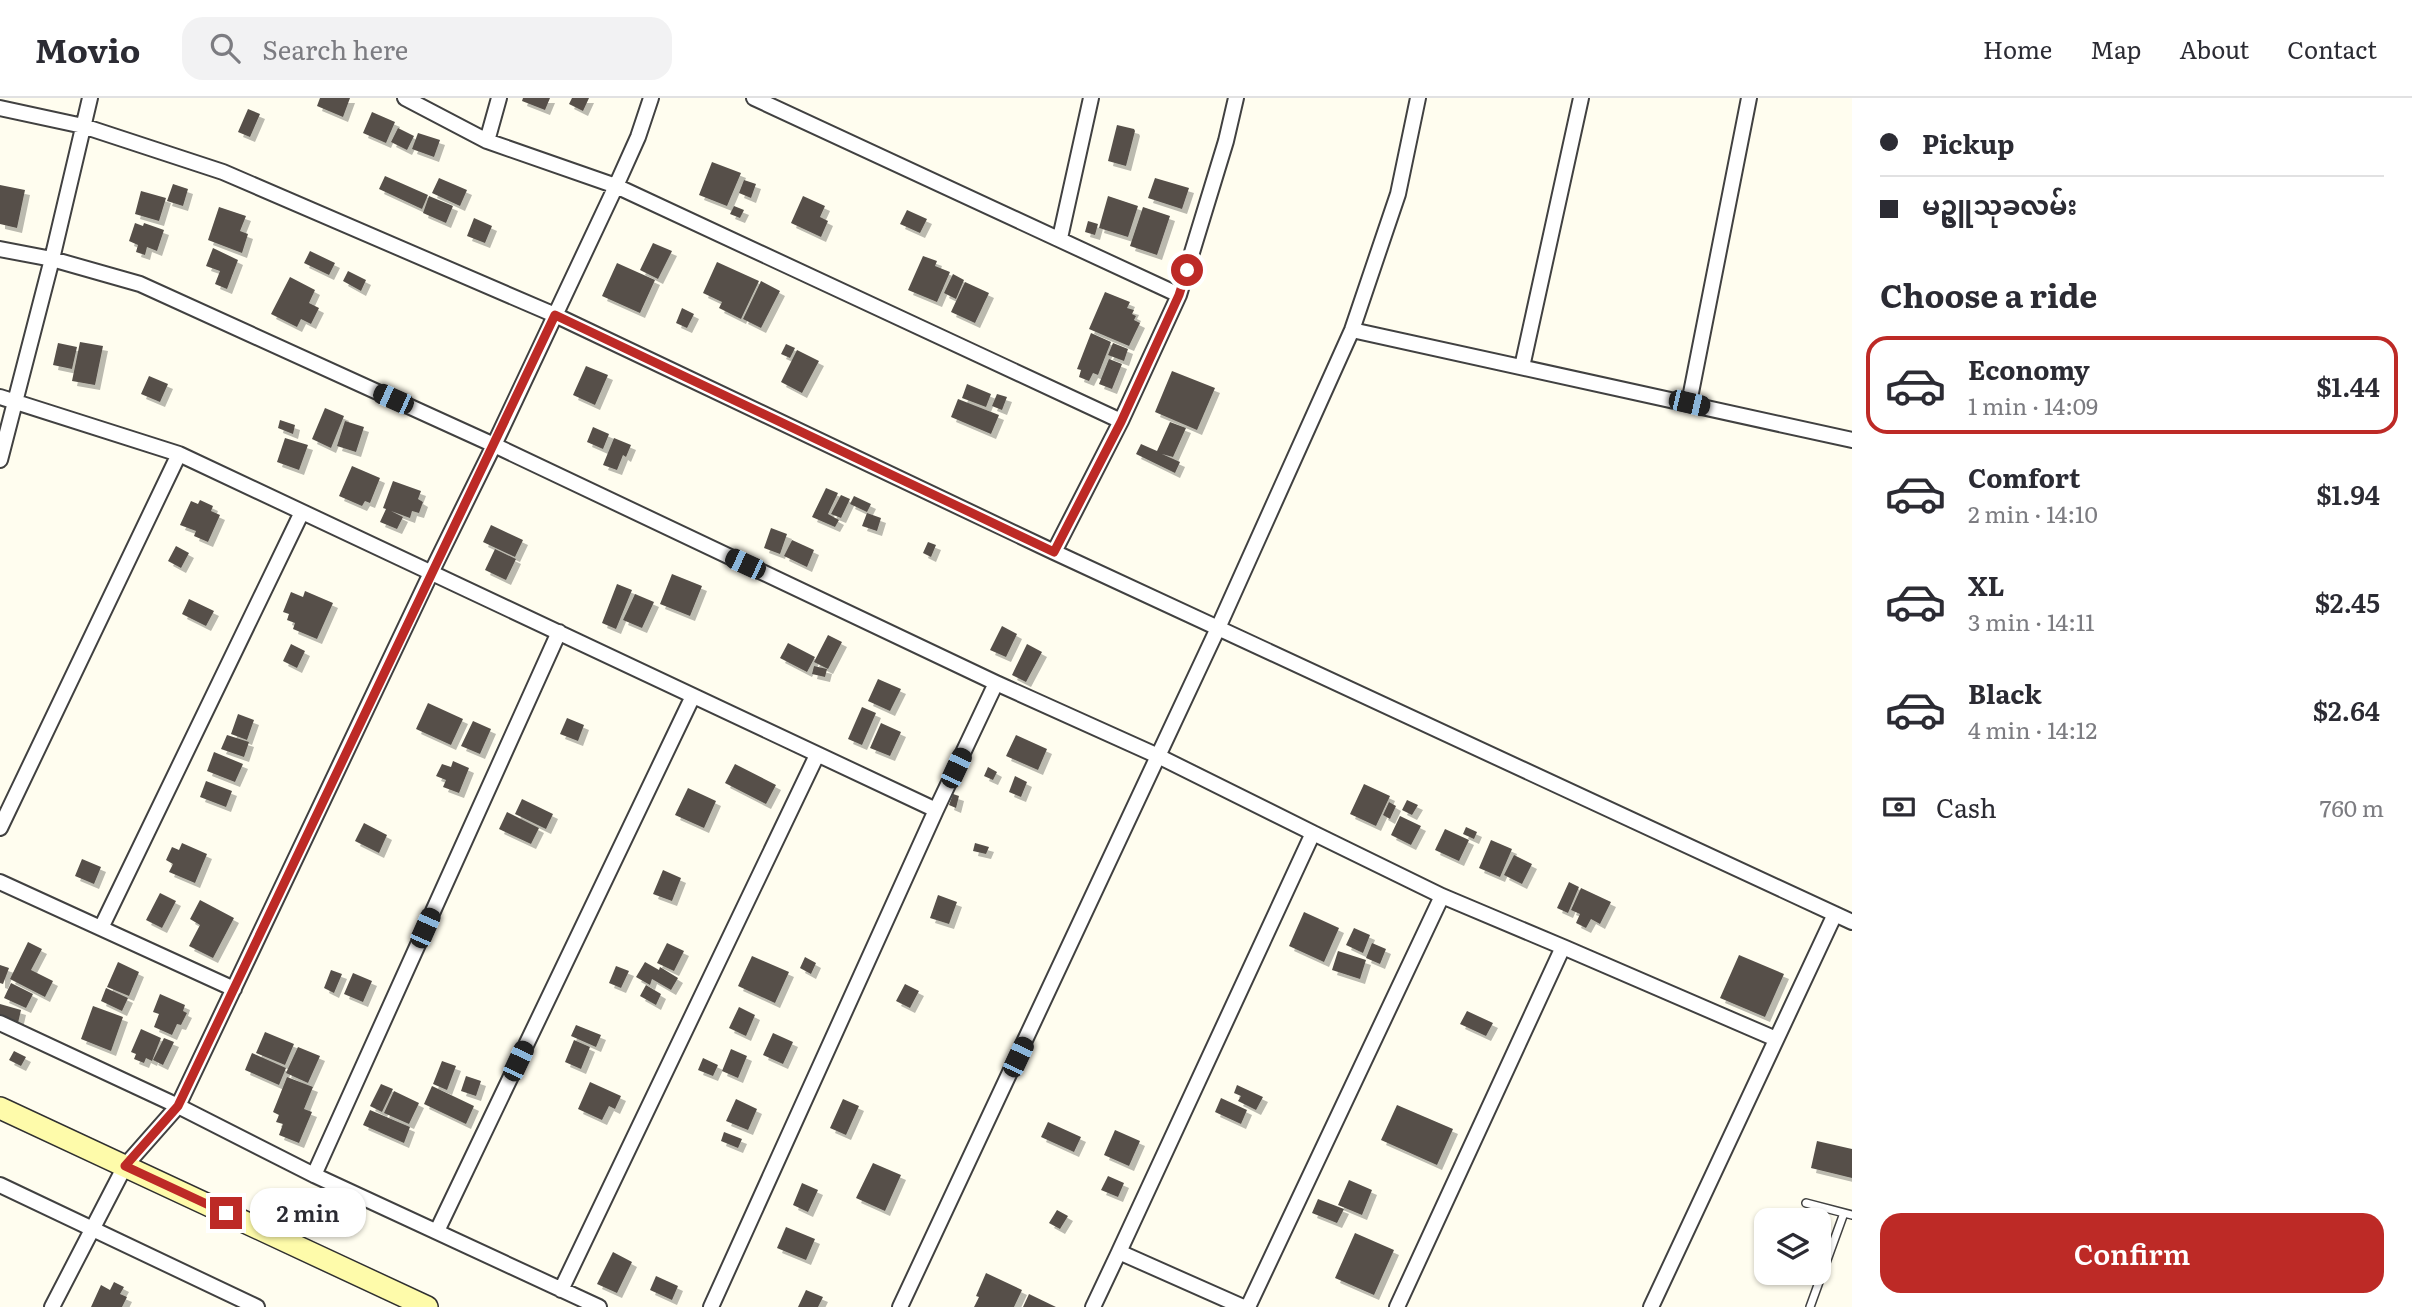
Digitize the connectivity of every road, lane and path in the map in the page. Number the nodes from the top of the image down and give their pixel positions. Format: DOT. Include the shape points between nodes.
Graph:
graph roads {
  1 [pos="89,98"];
  2 [pos="405,98"];
  3 [pos="499,98"];
  4 [pos="652,98"];
  5 [pos="754,98"];
  6 [pos="1091,98"];
  7 [pos="1236,98"];
  8 [pos="1418,98"];
  9 [pos="1581,98"];
  10 [pos="1749,98"];
  11 [pos="0,108"];
  12 [pos="83,126"];
  13 [pos="487,141"];
  14 [pos="616,186"];
  15 [pos="1060,238"];
  16 [pos="0,248"];
  17 [pos="52,259"];
  18 [pos="1179,295"];
  19 [pos="555,315"];
  20 [pos="1352,330"];
  21 [pos="1522,367"];
  22 [pos="0,397"];
  23 [pos="15,401"];
  24 [pos="1689,403"];
  25 [pos="1121,422"];
  26 [pos="1852,439"];
  27 [pos="494,445"];
  28 [pos="179,454"];
  29 [pos="0,460"];
  30 [pos="303,512"];
  31 [pos="1054,552"];
  32 [pos="431,573"];
  33 [pos="1218,628"];
  34 [pos="559,632"];
  35 [pos="996,682"];
  36 [pos="693,696"];
  37 [pos="817,755"];
  38 [pos="1158,756"];
  39 [pos="936,810"];
  40 [pos="0,828"];
  41 [pos="1313,833"];
  42 [pos="0,882"];
  43 [pos="1443,896"];
  44 [pos="1835,914"];
  45 [pos="1852,922"];
  46 [pos="101,928"];
  47 [pos="1563,947"];
  48 [pos="234,989"];
  49 [pos="0,1023"];
  50 [pos="1776,1039"];
  51 [pos="178,1106"];
  52 [pos="0,1108"];
  53 [pos="125,1166"];
  54 [pos="314,1175"];
  55 [pos="0,1185"];
  56 [pos="1806,1203"];
  57 [pos="1848,1214"];
  58 [pos="93,1229"];
  59 [pos="437,1231"];
  60 [pos="1119,1252"];
  61 [pos="561,1290"];
  62 [pos="52,1307"];
  63 [pos="257,1307"];
  64 [pos="427,1307"];
  65 [pos="599,1307"];
  66 [pos="711,1307"];
  67 [pos="900,1307"];
  68 [pos="1093,1307"];
  69 [pos="1246,1307"];
  70 [pos="1397,1307"];
  71 [pos="1651,1307"];
  72 [pos="1810,1307"];
  1 -- 12 [label="street"];
  2 -- 13 [label="street"];
  3 -- 13 [label="street"];
  4 -- 14 [label="street"];
  5 -- 15 [label="street"];
  6 -- 15 [label="street"];
  7 -- 18 [label="street"];
  8 -- 20 [label="street" via="1398,194"];
  9 -- 21 [label="street"];
  10 -- 24 [label="street"];
  11 -- 12 [label="street"];
  12 -- 17 [label="street"];
  12 -- 19 [label="street" via="223,173"];
  13 -- 14 [label="street"];
  14 -- 19 [label="street"];
  14 -- 25 [label="street"];
  15 -- 18 [label="street"];
  16 -- 17 [label="street"];
  17 -- 23 [label="street"];
  17 -- 27 [label="street" via="140,284"];
  18 -- 25 [label="street"];
  19 -- 27 [label="street"];
  19 -- 31 [label="street"];
  20 -- 21 [label="street"];
  20 -- 33 [label="street"];
  21 -- 24 [label="street"];
  22 -- 23 [label="street"];
  23 -- 28 [label="street"];
  23 -- 29 [label="street"];
  24 -- 26 [label="street"];
  25 -- 31 [label="street"];
  27 -- 32 [label="street"];
  27 -- 35 [label="street"];
  28 -- 30 [label="street"];
  28 -- 40 [label="street"];
  30 -- 32 [label="street"];
  30 -- 46 [label="street"];
  31 -- 33 [label="street"];
  32 -- 34 [label="street"];
  32 -- 48 [label="street"];
  33 -- 38 [label="street"];
  33 -- 44 [label="street"];
  34 -- 36 [label="street"];
  34 -- 54 [label="street"];
  35 -- 38 [label="street"];
  35 -- 39 [label="street"];
  36 -- 37 [label="street"];
  36 -- 59 [label="street"];
  37 -- 39 [label="street"];
  37 -- 61 [label="street"];
  38 -- 41 [label="street"];
  38 -- 67 [label="street"];
  39 -- 66 [label="street"];
  41 -- 43 [label="street"];
  41 -- 60 [label="street"];
  42 -- 46 [label="street"];
  43 -- 47 [label="street"];
  43 -- 69 [label="street"];
  44 -- 45 [label="street"];
  44 -- 50 [label="street"];
  46 -- 48 [label="street"];
  47 -- 50 [label="street"];
  47 -- 70 [label="street"];
  48 -- 51 [label="street"];
  49 -- 51 [label="street"];
  50 -- 71 [label="street"];
  51 -- 53 [label="street"];
  51 -- 54 [label="street"];
  52 -- 53 [label="street"];
  53 -- 58 [label="street"];
  53 -- 64 [label="street"];
  54 -- 59 [label="street"];
  55 -- 58 [label="street"];
  56 -- 57 [label="lane"];
  57 -- 72 [label="lane"];
  58 -- 62 [label="street"];
  58 -- 63 [label="street"];
  59 -- 61 [label="street"];
  60 -- 68 [label="street"];
  60 -- 69 [label="street"];
  61 -- 65 [label="street"];
}
